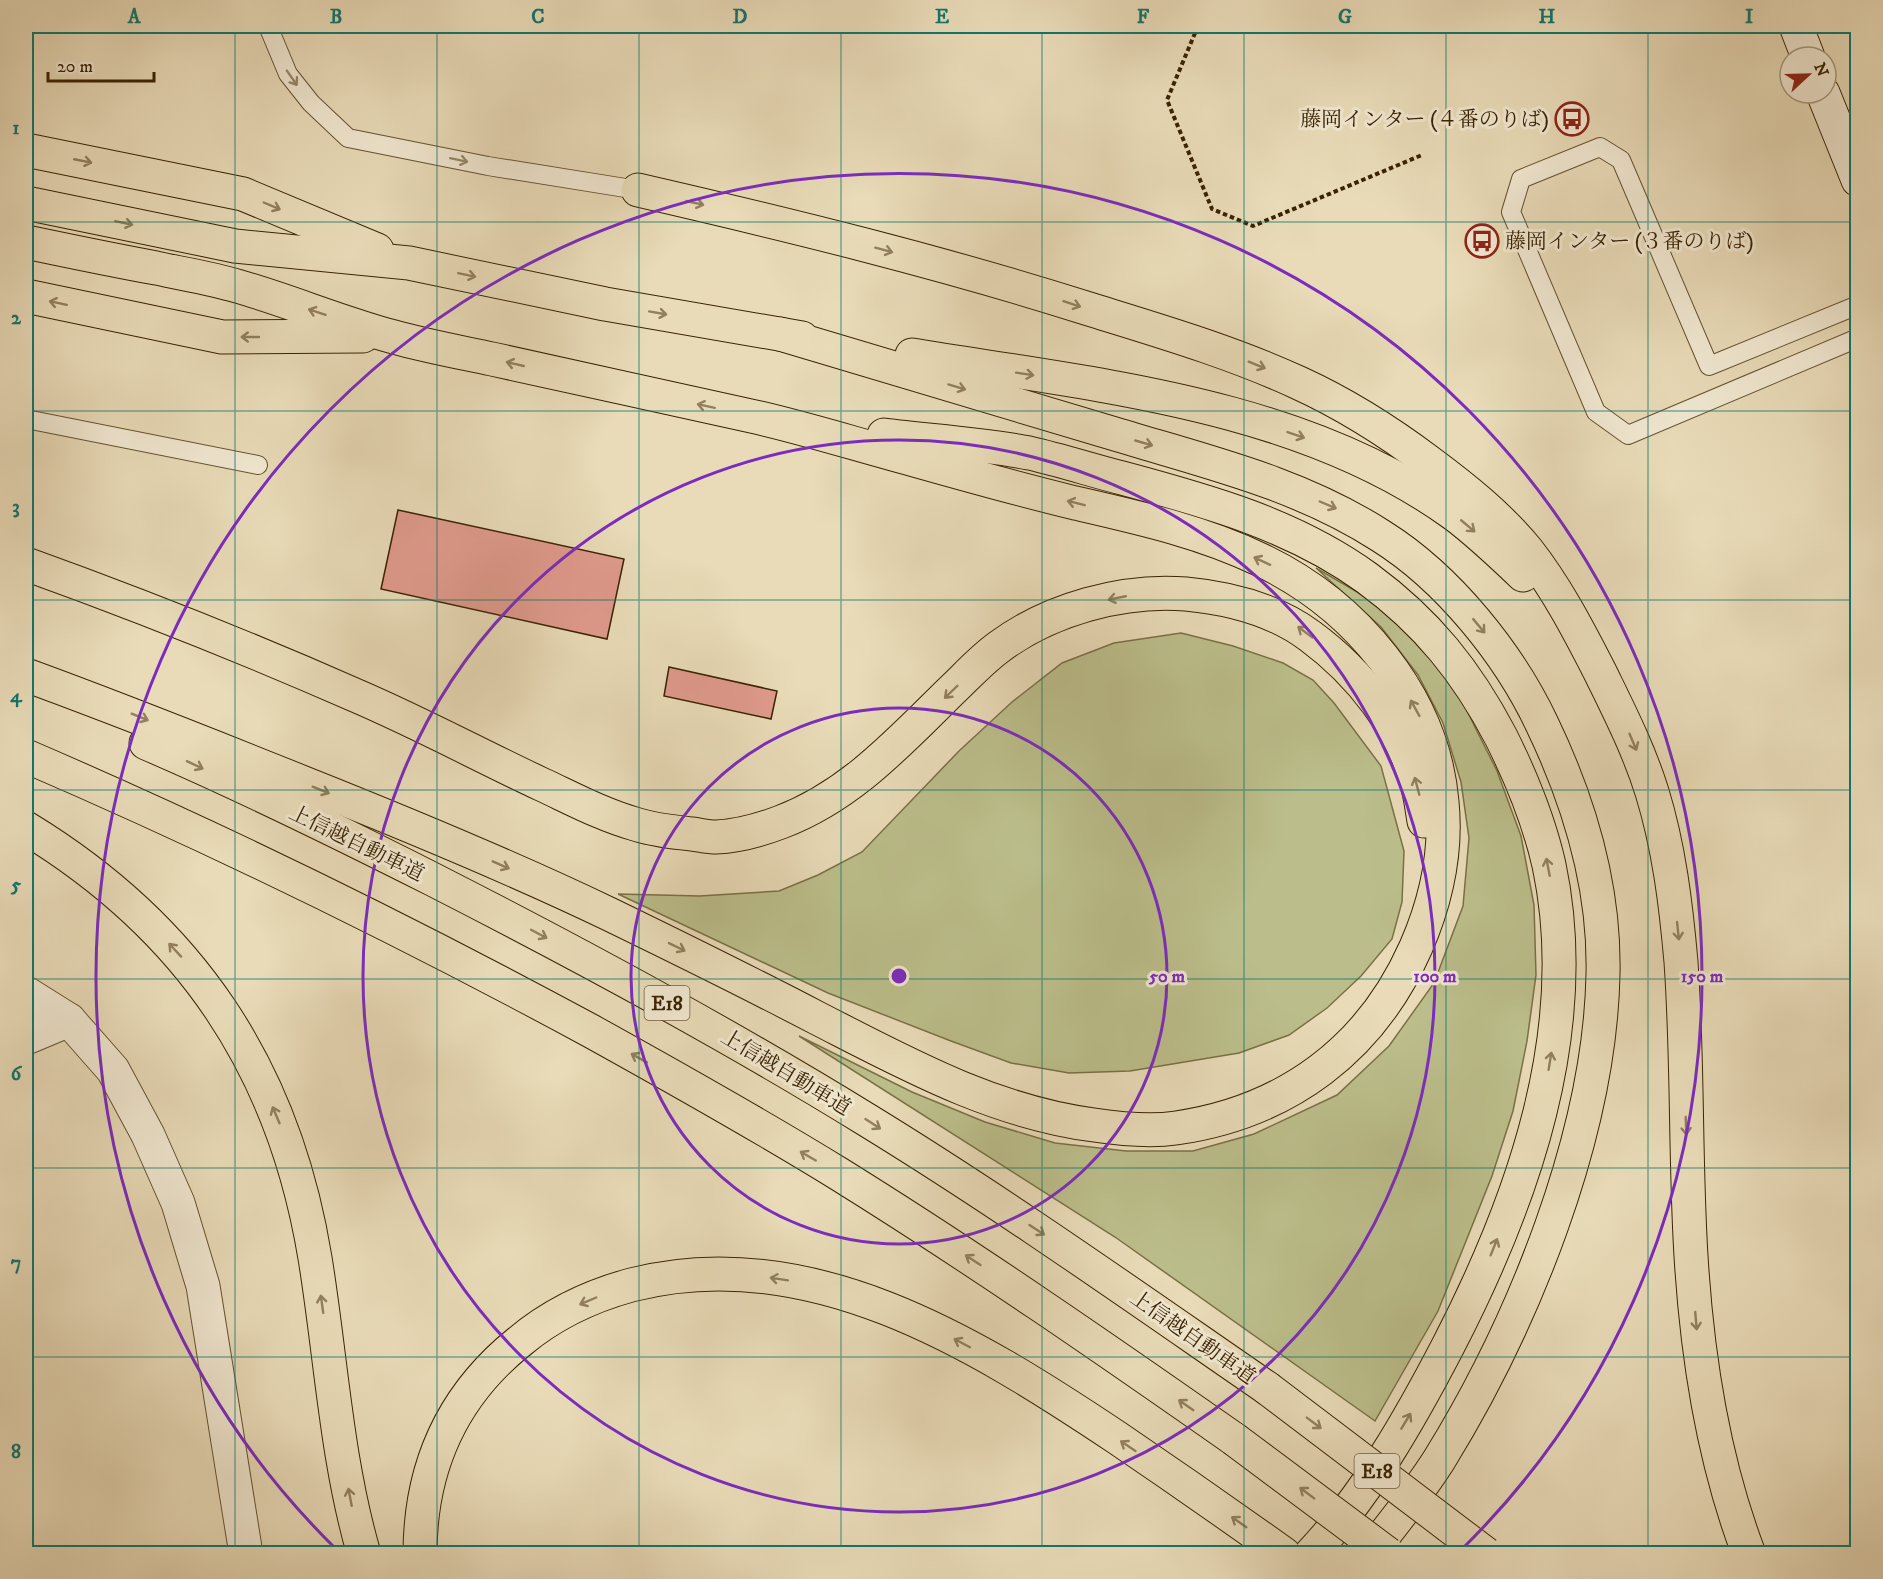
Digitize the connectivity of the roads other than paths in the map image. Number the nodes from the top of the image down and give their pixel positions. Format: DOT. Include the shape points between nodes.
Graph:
graph roads {
  1 [pos="268,26"];
  2 [pos="1796,26"];
  3 [pos="1803,45"];
  4 [pos="1828,105"];
  5 [pos="26,150"];
  6 [pos="1857,180"];
  7 [pos="638,190"];
  8 [pos="26,203"];
  9 [pos="26,242"];
  10 [pos="409,263"];
  11 [pos="26,296"];
  12 [pos="1857,305"];
  13 [pos="780,334"];
  14 [pos="392,336"];
  15 [pos="1857,338"];
  16 [pos="26,419"];
  17 [pos="763,419"];
  18 [pos="258,465"];
  19 [pos="26,564"];
  20 [pos="26,675"];
  21 [pos="1608,689"];
  22 [pos="26,692"];
  23 [pos="26,756"];
  24 [pos="26,828"];
  25 [pos="1425,927"];
  26 [pos="26,993"];
  27 [pos="69,1020"];
  28 [pos="26,1038"];
  29 [pos="246,1554"];
  30 [pos="364,1554"];
  31 [pos="420,1554"];
  32 [pos="1284,1554"];
  33 [pos="1311,1554"];
  34 [pos="1369,1554"];
  35 [pos="1388,1554"];
  36 [pos="1486,1554"];
  37 [pos="1749,1554"];
  1 -- 7 [label="lane, one-way" via="288,74 310,103 348,138"];
  2 -- 3 [label="street"];
  4 -- 6 [label="street"];
  5 -- 10 [label="highway, one-way" via="243,194"];
  7 -- 21 [label="highway, one-way" via="880,248 1038,293 1251,362 1303,385 1403,442 1491,512 1554,587"];
  8 -- 10 [label="highway, one-way" via="235,246"];
  14 -- 9 [label="highway, one-way" via="229,284"];
  10 -- 13 [label="highway, one-way" via="605,304"];
  14 -- 11 [label="highway, one-way" via="222,337"];
  12 -- 15 [label="lane" via="1709,366 1620,160 1600,147 1521,179 1511,212 1596,412 1628,435"];
  13 -- 21 [label="highway, one-way" via="1146,393 1247,419 1355,458 1455,515 1496,550 1571,631"];
  13 -- 34 [label="highway, one-way" via="1244,471 1338,510 1387,539 1430,573 1470,616 1504,656 1559,759 1593,864 1600,916 1604,970 1600,1040 1588,1103 1549,1231 1498,1352 1437,1463"];
  17 -- 14 [label="highway, one-way"];
  16 -- 18 [label="lane"];
  25 -- 17 [label="highway, one-way" via="1437,888 1443,844 1435,758 1419,715 1396,675 1337,608 1264,561 1168,525"];
  33 -- 17 [label="highway, one-way" via="1360,1494 1428,1386 1456,1331 1507,1215 1546,1089 1559,978 1557,919 1549,865 1513,760 1486,708 1453,658 1412,616 1368,579 1320,547 1272,524 1169,491 1027,453"];
  25 -- 19 [label="highway, one-way" via="1429,872 1425,829 1418,786 1402,745 1383,711 1326,648 1293,623 1250,606 1206,596 1165,593 1120,596 1077,608 1000,646 864,774 830,799 756,831 716,837 636,825 595,809 360,697 162,614"];
  20 -- 25 [label="highway, one-way" via="126,711 549,886 929,1075 1031,1113 1081,1124 1169,1129 1212,1121 1289,1091 1328,1066 1365,1030 1385,1005"];
  21 -- 37 [label="highway, one-way" via="1653,794 1675,907 1681,966 1690,1256 1697,1333 1721,1465"];
  22 -- 36 [label="highway, 上信越自動車道 / E18, one-way, bridge" via="340,833 692,1016 898,1140 1076,1256 1267,1388"];
  35 -- 23 [label="highway, one-way, bridge" via="1234,1438 1041,1304 837,1173 472,967 306,883"];
  30 -- 24 [label="highway, one-way" via="342,1453 316,1267 300,1184 255,1066 207,989 145,917"];
  26 -- 27 [label="street"];
  27 -- 28 [label="street"];
  27 -- 29 [label="street" via="113,1070 178,1203 203,1286"];
  32 -- 31 [label="highway, one-way" via="1007,1367 899,1313 803,1283 704,1274 656,1279 612,1290 568,1309 530,1332 495,1361 465,1396 441,1439 428,1481"];
}
